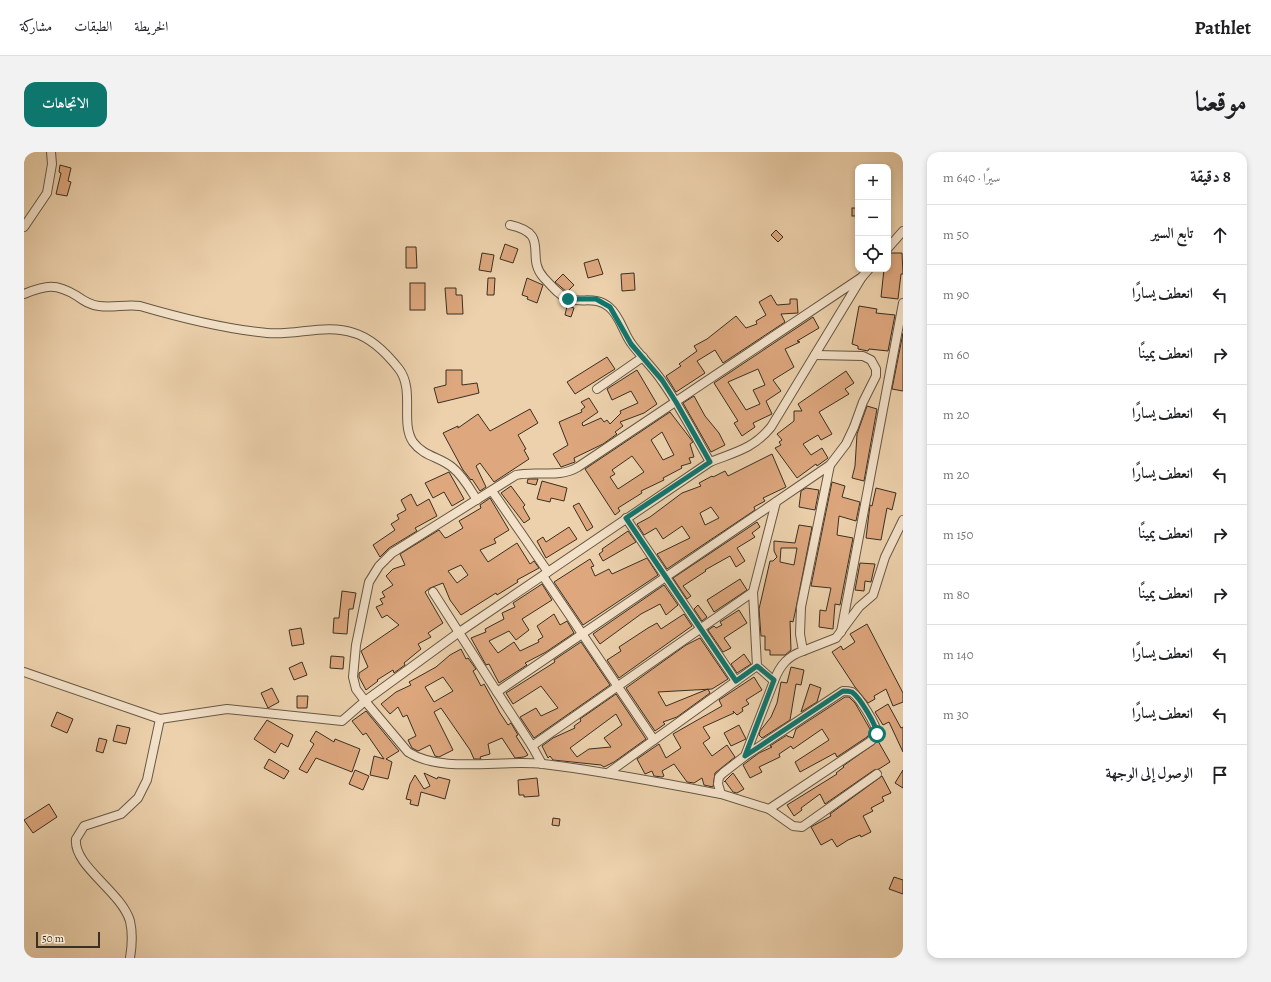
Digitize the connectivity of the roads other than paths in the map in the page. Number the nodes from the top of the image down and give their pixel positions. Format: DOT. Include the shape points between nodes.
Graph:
graph roads {
  1 [pos="51,152"];
  2 [pos="510,225"];
  3 [pos="24,227"];
  4 [pos="903,231"];
  5 [pos="891,245"];
  6 [pos="867,272"];
  7 [pos="862,278"];
  8 [pos="24,294"];
  9 [pos="903,303"];
  10 [pos="814,355"];
  11 [pos="643,356"];
  12 [pos="597,389"];
  13 [pos="676,402"];
  14 [pos="710,462"];
  15 [pos="830,465"];
  16 [pos="492,490"];
  17 [pos="477,500"];
  18 [pos="776,502"];
  19 [pos="626,518"];
  20 [pos="903,520"];
  21 [pos="545,574"];
  22 [pos="667,576"];
  23 [pos="433,592"];
  24 [pos="753,592"];
  25 [pos="702,629"];
  26 [pos="841,632"];
  27 [pos="458,633"];
  28 [pos="583,634"];
  29 [pos="804,651"];
  30 [pos="757,666"];
  31 [pos="24,672"];
  32 [pos="774,680"];
  33 [pos="736,681"];
  34 [pos="618,687"];
  35 [pos="497,692"];
  36 [pos="364,701"];
  37 [pos="160,719"];
  38 [pos="654,740"];
  39 [pos="532,746"];
  40 [pos="745,756"];
  41 [pos="542,764"];
  42 [pos="608,773"];
  43 [pos="877,774"];
  44 [pos="721,794"];
  45 [pos="768,809"];
  46 [pos="130,958"];
  1 -- 3 [label="street" via="52,169 47,193"];
  2 -- 11 [label="street" via="531,234 537,269 556,290 568,299 596,299 610,307 631,344"];
  4 -- 5 [label="street"];
  6 -- 7 [label="street"];
  7 -- 10 [label="street"];
  7 -- 13 [label="street"];
  8 -- 17 [label="street" via="51,286 62,288 89,304 140,306 221,327 268,333 341,330 361,335 386,354 404,376 412,441 430,457 453,467"];
  9 -- 26 [label="street"];
  10 -- 14 [label="street" via="771,427 761,439 747,448"];
  10 -- 15 [label="street" via="863,356 871,360 876,369 876,376 846,444"];
  11 -- 12 [label="street"];
  11 -- 13 [label="street"];
  13 -- 14 [label="street"];
  13 -- 16 [label="street" via="569,472 558,475 516,475"];
  14 -- 19 [label="street"];
  15 -- 18 [label="street"];
  15 -- 29 [label="street" via="802,607 800,634"];
  16 -- 17 [label="street"];
  16 -- 21 [label="street"];
  17 -- 36 [label="street" via="392,553 379,566 369,582 353,663 356,689"];
  18 -- 22 [label="street"];
  18 -- 24 [label="street"];
  19 -- 21 [label="street"];
  19 -- 22 [label="street"];
  20 -- 26 [label="street" via="885,557 872,595 859,607"];
  21 -- 27 [label="street"];
  21 -- 28 [label="street"];
  22 -- 25 [label="street"];
  22 -- 28 [label="street"];
  23 -- 27 [label="street"];
  24 -- 25 [label="street"];
  24 -- 30 [label="street"];
  25 -- 33 [label="street"];
  25 -- 34 [label="street"];
  26 -- 29 [label="street" via="829,641"];
  27 -- 35 [label="street"];
  27 -- 36 [label="street"];
  28 -- 34 [label="street"];
  28 -- 35 [label="street"];
  29 -- 32 [label="street" via="792,655 778,670"];
  30 -- 32 [label="street"];
  30 -- 33 [label="street"];
  31 -- 37 [label="street"];
  32 -- 40 [label="street"];
  33 -- 38 [label="street"];
  34 -- 38 [label="street"];
  34 -- 39 [label="street"];
  35 -- 39 [label="street"];
  36 -- 37 [label="street" via="342,721 227,709"];
  36 -- 41 [label="street" via="408,752 417,758 438,763"];
  37 -- 46 [label="street" via="147,780 138,798 121,814 84,826 76,839 76,849 81,859 117,898 127,914 132,938"];
  38 -- 42 [label="street"];
  39 -- 41 [label="street"];
  40 -- 44 [label="street" via="719,777"];
  40 -- 45 [label="street" via="843,691 855,695 875,724 875,738"];
  41 -- 42 [label="street"];
  42 -- 44 [label="street"];
  43 -- 45 [label="street" via="802,827 793,826"];
  44 -- 45 [label="street"];
}
